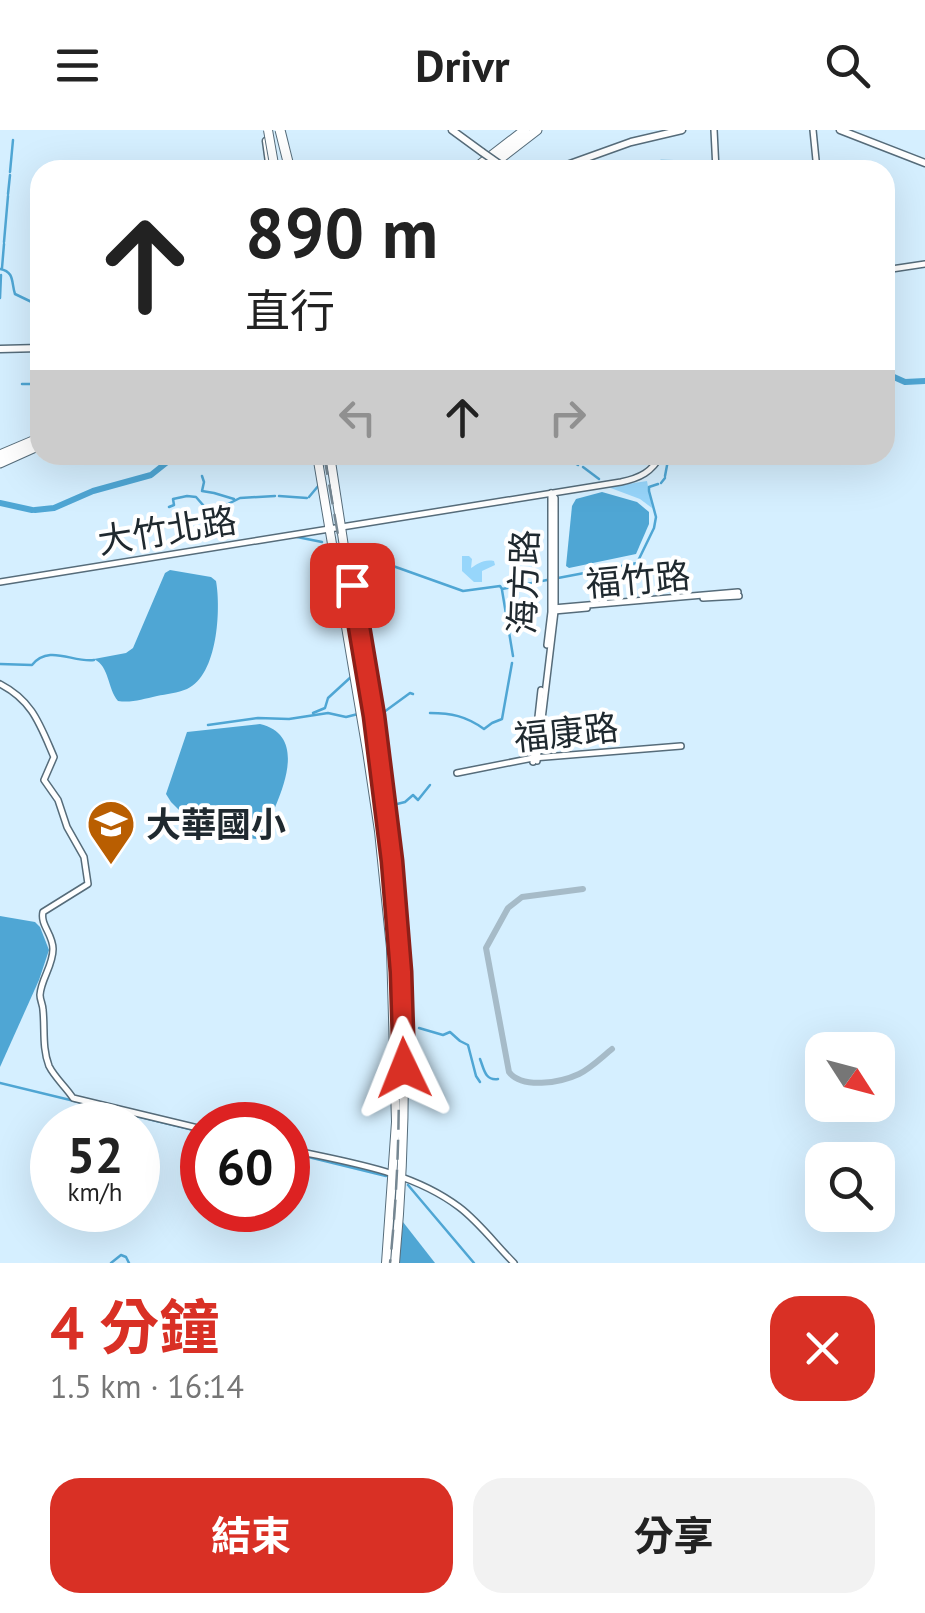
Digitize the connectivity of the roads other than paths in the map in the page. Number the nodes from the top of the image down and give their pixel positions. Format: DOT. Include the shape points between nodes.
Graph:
graph roads {
  1 [pos="266,130"];
  2 [pos="280,130"];
  3 [pos="452,130"];
  4 [pos="526,130"];
  5 [pos="537,130"];
  6 [pos="670,130"];
  7 [pos="682,130"];
  8 [pos="714,130"];
  9 [pos="812,130"];
  10 [pos="844,130"];
  11 [pos="270,160"];
  12 [pos="270,160"];
  13 [pos="271,160"];
  14 [pos="286,160"];
  15 [pos="486,160"];
  16 [pos="493,160"];
  17 [pos="498,160"];
  18 [pos="575,160"];
  19 [pos="577,160"];
  20 [pos="716,160"];
  21 [pos="814,160"];
  22 [pos="925,161"];
  23 [pos="925,264"];
  24 [pos="895,268"];
  25 [pos="30,350"];
  26 [pos="0,351"];
  27 [pos="30,443"];
  28 [pos="30,449"];
  29 [pos="0,459"];
  30 [pos="327,465"];
  31 [pos="327,465"];
  32 [pos="656,465"];
  33 [pos="551,493"];
  34 [pos="335,527"];
  35 [pos="0,580"];
  36 [pos="348,593"];
  37 [pos="739,594"];
  38 [pos="554,609"];
  39 [pos="356,615"];
  40 [pos="346,621"];
  41 [pos="0,684"];
  42 [pos="682,747"];
  43 [pos="367,750"];
  44 [pos="535,760"];
  45 [pos="377,773"];
  46 [pos="458,774"];
  47 [pos="382,797"];
  48 [pos="394,923"];
  49 [pos="391,948"];
  50 [pos="402,948"];
  51 [pos="394,1050"];
  52 [pos="402,1063"];
  53 [pos="180,1125"];
  54 [pos="310,1154"];
  55 [pos="398,1177"];
  56 [pos="391,1261"];
  57 [pos="514,1263"];
  1 -- 11 [label="main road, bridge"];
  1 -- 12 [label="main road"];
  2 -- 13 [label="main road"];
  2 -- 14 [label="highway, bridge"];
  3 -- 16 [label="main road, bridge"];
  4 -- 15 [label="highway"];
  5 -- 17 [label="highway"];
  6 -- 18 [label="main road"];
  7 -- 19 [label="main road"];
  8 -- 20 [label="street"];
  9 -- 21 [label="street"];
  10 -- 22 [label="main road"];
  23 -- 24 [label="street"];
  25 -- 26 [label="main road"];
  27 -- 29 [label="highway"];
  28 -- 29 [label="highway"];
  30 -- 34 [label="main road"];
  31 -- 34 [label="main road"];
  32 -- 33 [label="street, 大竹北路" via="639,478"];
  33 -- 34 [label="street, 大竹北路"];
  33 -- 38 [label="street, 海方路"];
  34 -- 35 [label="street, 大竹北路"];
  34 -- 36 [label="main road"];
  34 -- 39 [label="main road"];
  34 -- 40 [label="main road"];
  36 -- 39 [label="main road"];
  36 -- 40 [label="main road"];
  36 -- 45 [label="main road"];
  36 -- 47 [label="main road"];
  37 -- 38 [label="street, 福竹路"];
  38 -- 44 [label="street, 海方路"];
  39 -- 45 [label="main road"];
  40 -- 43 [label="main road"];
  41 -- 53 [label="street" via="26,702 54,757 44,780 84,858 88,884 42,915 53,941 40,991 48,1064 73,1098"];
  42 -- 44 [label="street, 福康路"];
  43 -- 45 [label="main road"];
  43 -- 49 [label="main road"];
  44 -- 46 [label="street, 福康路"];
  45 -- 47 [label="main road"];
  45 -- 48 [label="main road"];
  45 -- 50 [label="main road" via="395,860"];
  47 -- 48 [label="main road"];
  48 -- 49 [label="main road"];
  48 -- 50 [label="main road"];
  48 -- 52 [label="main road"];
  49 -- 51 [label="main road"];
  50 -- 52 [label="main road"];
  51 -- 52 [label="main road"];
  51 -- 55 [label="main road"];
  52 -- 55 [label="main road"];
  54 -- 55 [label="street"];
  55 -- 56 [label="main road"];
  55 -- 56 [label="main road"];
  55 -- 57 [label="street" via="460,1207"];
}
